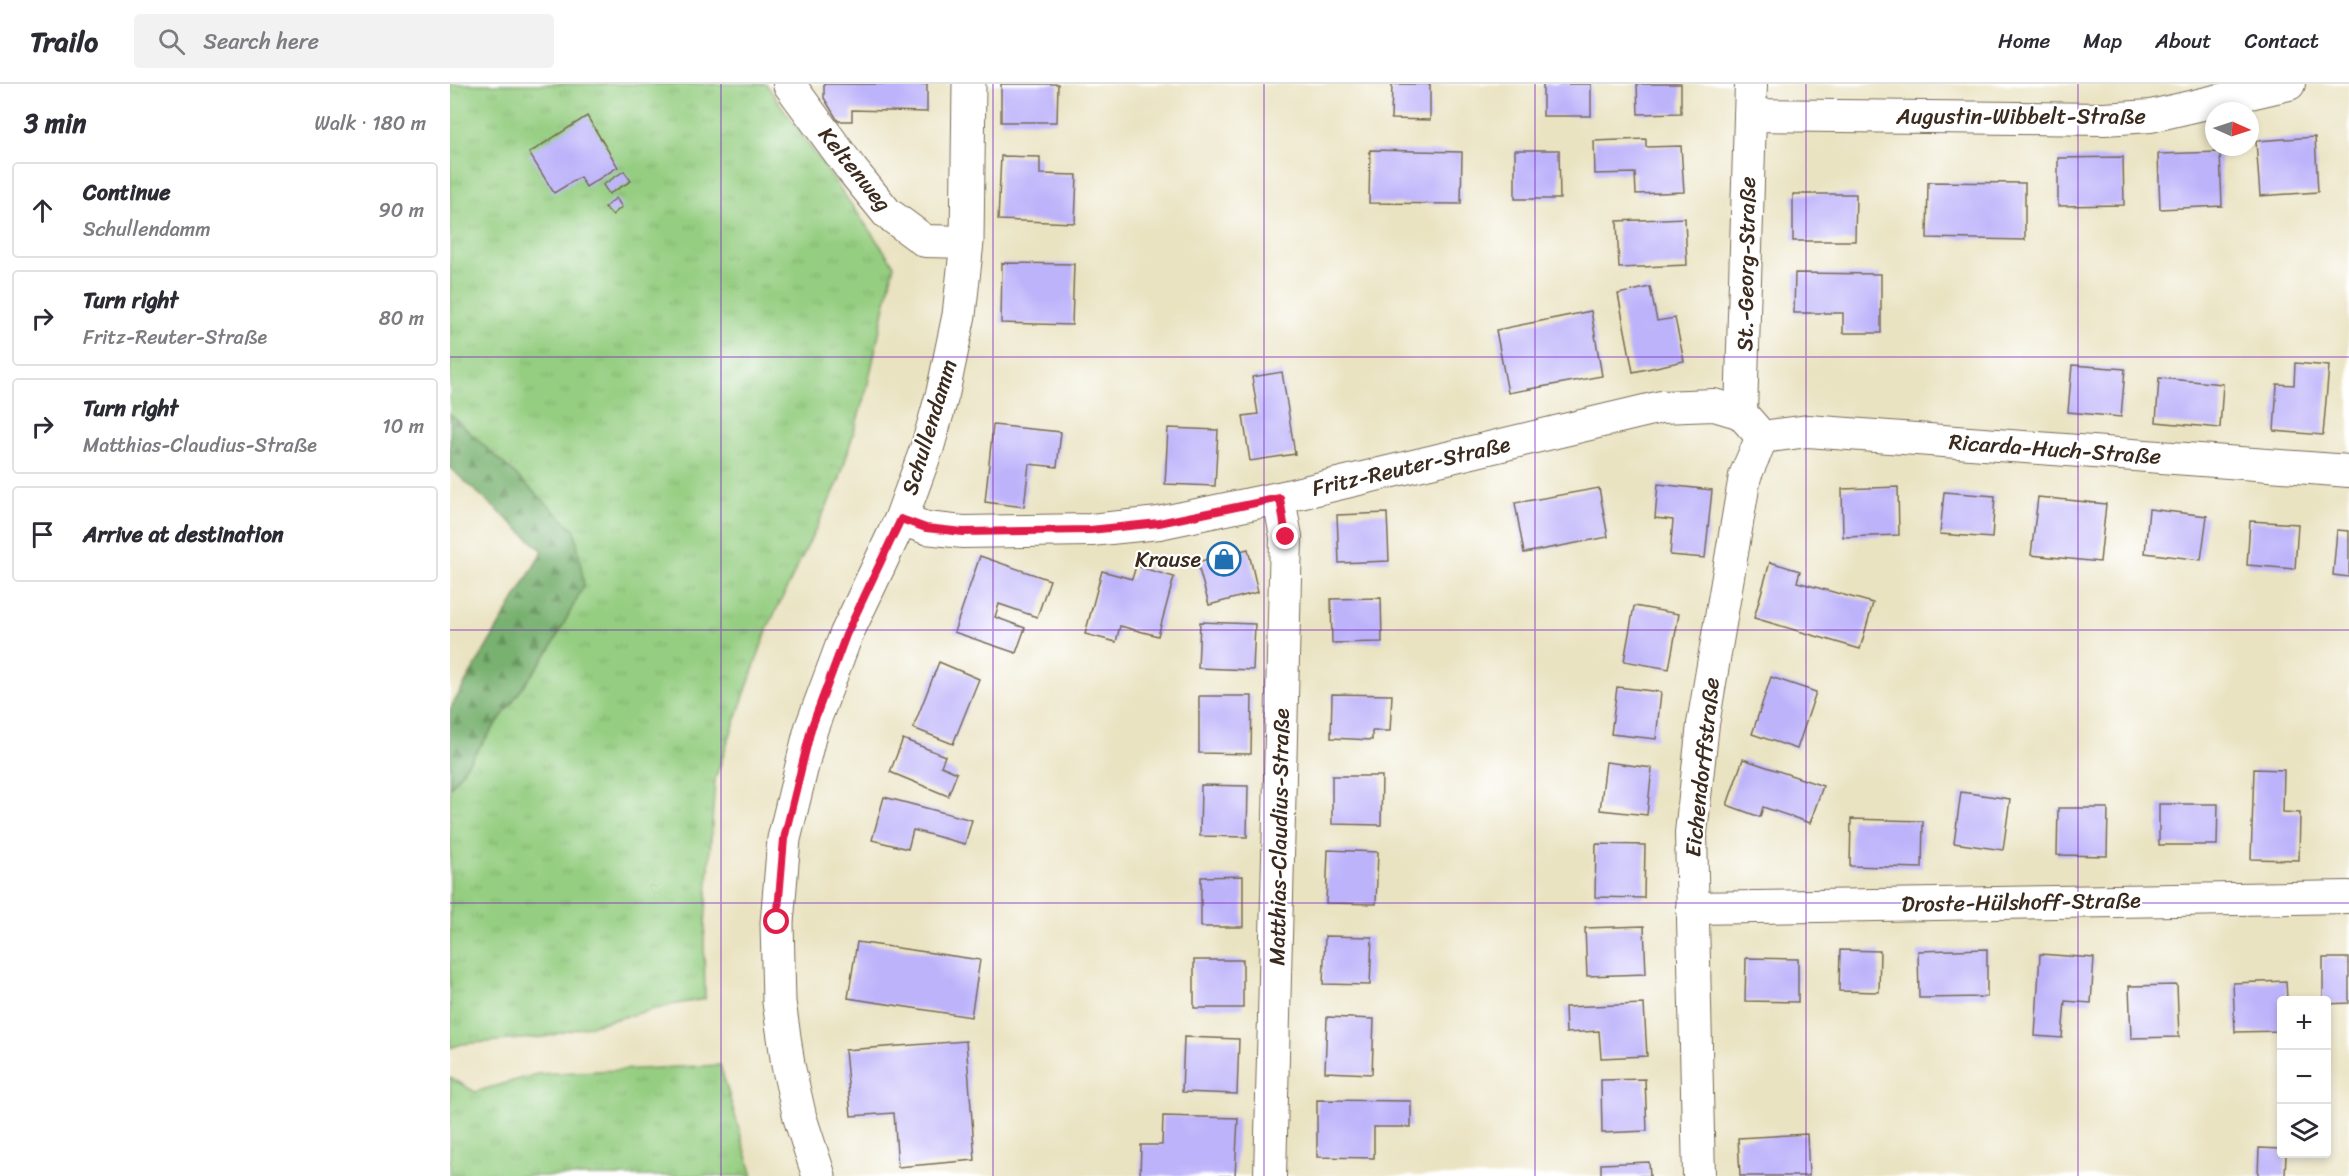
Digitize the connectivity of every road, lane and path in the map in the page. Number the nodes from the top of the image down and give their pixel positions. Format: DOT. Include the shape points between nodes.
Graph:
graph roads {
  1 [pos="789,84"];
  2 [pos="969,84"];
  3 [pos="1751,84"];
  4 [pos="2289,84"];
  5 [pos="1750,115"];
  6 [pos="968,242"];
  7 [pos="1741,413"];
  8 [pos="1762,437"];
  9 [pos="2349,471"];
  10 [pos="1280,498"];
  11 [pos="901,519"];
  12 [pos="2349,897"];
  13 [pos="1692,908"];
  14 [pos="819,1176"];
  15 [pos="1270,1176"];
  16 [pos="1699,1176"];
  1 -- 6 [label="street, Keltenweg" via="887,213 925,241"];
  2 -- 6 [label="main road, Schullendamm"];
  3 -- 5 [label="street, St.-Georg-Straße"];
  4 -- 5 [label="street, Augustin-Wibbelt-Straße" via="2151,116 2104,119"];
  5 -- 7 [label="street, St.-Georg-Straße"];
  6 -- 11 [label="main road, Schullendamm" via="944,392"];
  7 -- 8 [label="street"];
  7 -- 10 [label="street, Fritz-Reuter-Straße" via="1714,405 1661,407"];
  8 -- 9 [label="street, Ricarda-Huch-Straße" via="1808,431"];
  8 -- 13 [label="street, Eichendorffstraße" via="1745,477 1703,724 1691,833"];
  10 -- 11 [label="street, Fritz-Reuter-Straße" via="1159,523 1090,530 963,532 926,528"];
  10 -- 15 [label="street, Matthias-Claudius-Straße" via="1286,537"];
  11 -- 14 [label="main road, Schullendamm" via="846,635 811,729 784,839 777,922 779,1002 800,1118"];
  12 -- 13 [label="street, Droste-Hülshoff-Straße"];
  13 -- 16 [label="street, Eichendorffstraße"];
}
